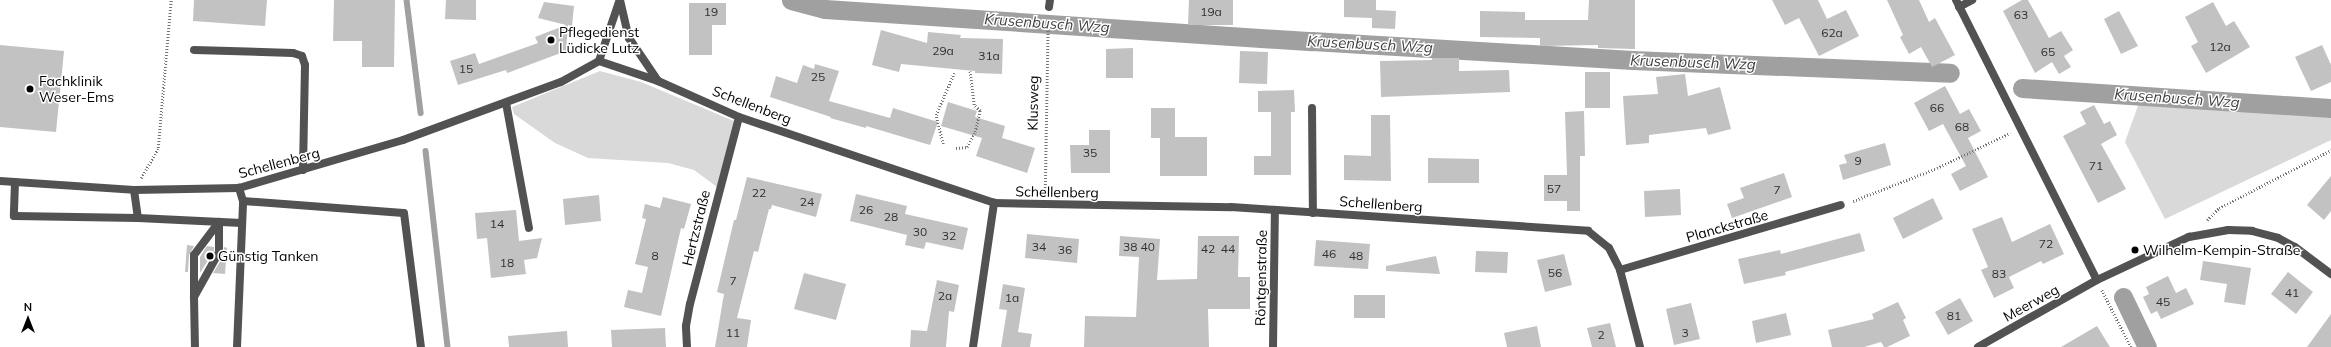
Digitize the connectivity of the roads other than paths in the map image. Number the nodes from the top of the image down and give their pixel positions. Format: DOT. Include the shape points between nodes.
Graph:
graph roads {
  1 [pos="620,0"];
  2 [pos="1972,0"];
  3 [pos="1957,3"];
  4 [pos="194,50"];
  5 [pos="599,62"];
  6 [pos="658,81"];
  7 [pos="506,102"];
  8 [pos="1312,108"];
  9 [pos="739,117"];
  10 [pos="303,170"];
  11 [pos="0,181"];
  12 [pos="15,182"];
  13 [pos="239,188"];
  14 [pos="134,190"];
  15 [pos="243,201"];
  16 [pos="994,203"];
  17 [pos="1841,205"];
  18 [pos="1275,210"];
  19 [pos="1313,213"];
  20 [pos="138,218"];
  21 [pos="220,222"];
  22 [pos="242,223"];
  23 [pos="529,228"];
  24 [pos="1620,270"];
  25 [pos="2331,274"];
  26 [pos="2097,280"];
  27 [pos="194,297"];
  28 [pos="195,347"];
  29 [pos="237,347"];
  30 [pos="421,347"];
  31 [pos="687,347"];
  32 [pos="973,347"];
  33 [pos="1273,347"];
  34 [pos="1640,347"];
  35 [pos="1978,347"];
  1 -- 5 [label="street"];
  1 -- 6 [label="street" via="629,38"];
  2 -- 3 [label="street"];
  3 -- 26 [label="street"];
  4 -- 10 [label="street" via="293,52 302,56 305,65"];
  5 -- 6 [label="street, Schellenberg"];
  5 -- 7 [label="street, Schellenberg" via="561,82"];
  6 -- 9 [label="street, Schellenberg"];
  7 -- 10 [label="street, Schellenberg" via="403,140"];
  7 -- 23 [label="street"];
  8 -- 19 [label="street"];
  9 -- 16 [label="street, Schellenberg"];
  9 -- 31 [label="street, Hertzstraße" via="690,304 686,326"];
  10 -- 13 [label="street, Schellenberg"];
  11 -- 12 [label="street, Schellenberg"];
  12 -- 14 [label="street, Schellenberg"];
  12 -- 20 [label="street" via="14,216"];
  13 -- 14 [label="street, Schellenberg"];
  13 -- 15 [label="street"];
  14 -- 20 [label="street"];
  15 -- 22 [label="street"];
  15 -- 30 [label="street" via="404,213"];
  16 -- 18 [label="street, Schellenberg"];
  16 -- 32 [label="street"];
  17 -- 24 [label="street, Planckstraße"];
  18 -- 19 [label="street, Schellenberg"];
  18 -- 33 [label="street, Röntgenstraße"];
  19 -- 24 [label="street, Schellenberg" via="1588,231 1609,248"];
  20 -- 21 [label="street"];
  21 -- 22 [label="street"];
  21 -- 27 [label="street" via="219,252"];
  21 -- 27 [label="street" via="194,255"];
  22 -- 29 [label="street"];
  24 -- 34 [label="street, Schellenberg"];
  25 -- 26 [label="street, Meerweg" via="2295,247 2278,238 2252,231 2228,230 2189,237"];
  26 -- 35 [label="street, Meerweg"];
  27 -- 28 [label="street"];
}
